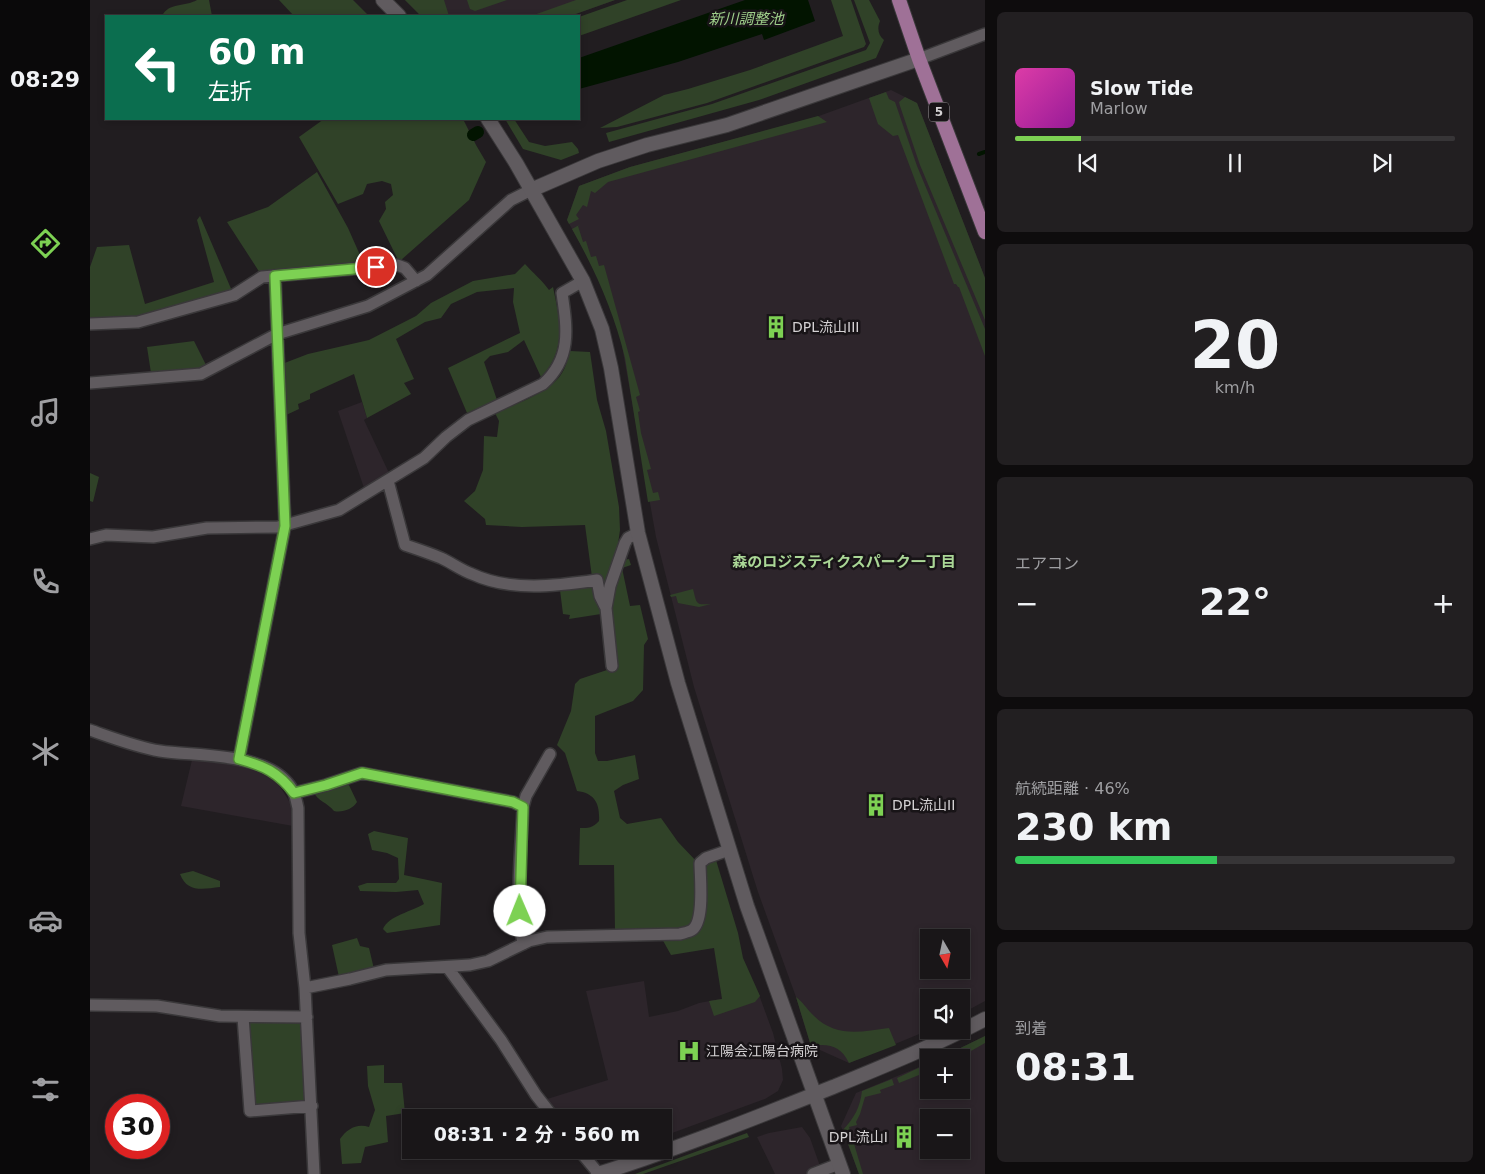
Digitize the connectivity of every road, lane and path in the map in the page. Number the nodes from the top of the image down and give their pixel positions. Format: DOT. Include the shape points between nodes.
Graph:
graph roads {
  1 [pos="383,0"];
  2 [pos="899,0"];
  3 [pos="398,15"];
  4 [pos="985,34"];
  5 [pos="919,59"];
  6 [pos="489,120"];
  7 [pos="531,190"];
  8 [pos="985,232"];
  9 [pos="275,276"];
  10 [pos="416,281"];
  11 [pos="583,281"];
  12 [pos="90,324"];
  13 [pos="277,334"];
  14 [pos="90,383"];
  15 [pos="388,481"];
  16 [pos="285,526"];
  17 [pos="638,533"];
  18 [pos="90,539"];
  19 [pos="606,608"];
  20 [pos="612,666"];
  21 [pos="90,730"];
  22 [pos="550,754"];
  23 [pos="239,759"];
  24 [pos="294,793"];
  25 [pos="523,807"];
  26 [pos="729,850"];
  27 [pos="523,944"];
  28 [pos="448,968"];
  29 [pos="305,988"];
  30 [pos="90,1005"];
  31 [pos="243,1017"];
  32 [pos="306,1017"];
  33 [pos="985,1019"];
  34 [pos="814,1094"];
  35 [pos="312,1106"];
  36 [pos="548,1109"];
  37 [pos="586,1159"];
  38 [pos="841,1169"];
  39 [pos="314,1174"];
  40 [pos="598,1174"];
  41 [pos="813,1174"];
  1 -- 3 [label="street"];
  2 -- 5 [label="main road, 5"];
  4 -- 5 [label="street"];
  5 -- 7 [label="street" via="727,125 598,161"];
  5 -- 8 [label="main road, 5"];
  6 -- 7 [label="street"];
  7 -- 10 [label="street" via="511,200 427,275"];
  7 -- 11 [label="street"];
  9 -- 10 [label="street" via="397,264"];
  9 -- 12 [label="street" via="262,277 234,295 138,322"];
  9 -- 13 [label="street"];
  10 -- 13 [label="street" via="368,306"];
  11 -- 15 [label="street" via="562,293 565,342 563,354 552,375 543,384 468,420 424,458"];
  11 -- 17 [label="street" via="602,329 611,368"];
  13 -- 14 [label="street" via="201,374"];
  13 -- 16 [label="street"];
  15 -- 16 [label="street" via="338,510"];
  15 -- 19 [label="street" via="405,545 441,558 472,575 505,583 543,586 597,580"];
  16 -- 18 [label="street" via="207,528 154,537 106,535"];
  16 -- 23 [label="street"];
  17 -- 19 [label="street" via="625,543"];
  17 -- 26 [label="street" via="678,683"];
  19 -- 20 [label="street"];
  21 -- 23 [label="street" via="137,747"];
  22 -- 25 [label="street"];
  23 -- 24 [label="street" via="275,772"];
  24 -- 25 [label="street" via="362,773 513,802"];
  24 -- 29 [label="street" via="298,808 299,934"];
  25 -- 27 [label="street" via="519,893"];
  26 -- 27 [label="street" via="700,863 700,908 698,922 692,930 680,934 548,937"];
  26 -- 34 [label="street"];
  27 -- 28 [label="street" via="488,961"];
  28 -- 29 [label="street" via="386,970"];
  28 -- 36 [label="street"];
  29 -- 32 [label="street"];
  30 -- 31 [label="street" via="157,1006"];
  31 -- 32 [label="street"];
  31 -- 35 [label="street" via="250,1111"];
  32 -- 35 [label="street"];
  33 -- 34 [label="street" via="908,1057"];
  34 -- 38 [label="street"];
  34 -- 40 [label="street" via="700,1139"];
  35 -- 39 [label="street"];
  37 -- 40 [label="street"];
  38 -- 41 [label="street"];
}
